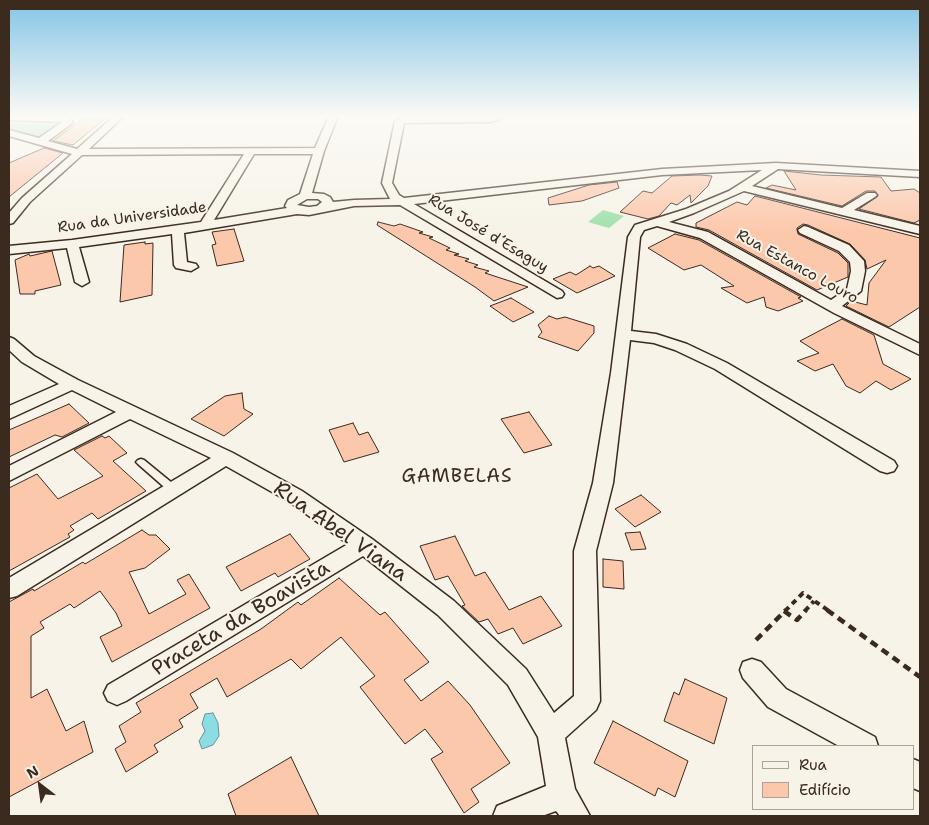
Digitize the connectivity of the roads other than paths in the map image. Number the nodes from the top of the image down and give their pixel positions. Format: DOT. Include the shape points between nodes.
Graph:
graph roads {
  1 [pos="75,154"];
  2 [pos="248,154"];
  3 [pos="318,154"];
  4 [pos="393,154"];
  5 [pos="776,166"];
  6 [pos="718,170"];
  7 [pos="920,174"];
  8 [pos="744,186"];
  9 [pos="305,196"];
  10 [pos="871,196"];
  11 [pos="9,200"];
  12 [pos="26,200"];
  13 [pos="402,202"];
  14 [pos="327,204"];
  15 [pos="294,208"];
  16 [pos="843,212"];
  17 [pos="9,220"];
  18 [pos="655,222"];
  19 [pos="206,224"];
  20 [pos="178,230"];
  21 [pos="804,230"];
  22 [pos="920,230"];
  23 [pos="72,244"];
  24 [pos="9,250"];
  25 [pos="191,267"];
  26 [pos="82,282"];
  27 [pos="557,294"];
  28 [pos="832,306"];
  29 [pos="623,334"];
  30 [pos="9,342"];
  31 [pos="920,350"];
  32 [pos="72,384"];
  33 [pos="130,412"];
  34 [pos="9,413"];
  35 [pos="226,458"];
  36 [pos="141,462"];
  37 [pos="887,466"];
  38 [pos="9,474"];
  39 [pos="174,490"];
  40 [pos="364,546"];
  41 [pos="9,589"];
  42 [pos="752,670"];
  43 [pos="118,693"];
  44 [pos="551,733"];
  45 [pos="863,745"];
  46 [pos="569,805"];
  47 [pos="507,816"];
  1 -- 12 [label="street"];
  2 -- 19 [label="street"];
  3 -- 9 [label="street"];
  4 -- 13 [label="street" via="387,183 394,197"];
  5 -- 6 [label="street, Rua da Universidade"];
  5 -- 7 [label="street, Rua da Universidade"];
  5 -- 8 [label="street"];
  6 -- 8 [label="street" via="741,179"];
  6 -- 13 [label="street, Rua da Universidade" via="609,178"];
  8 -- 16 [label="street"];
  8 -- 18 [label="street" via="690,211"];
  9 -- 14 [label="street, Rua da Universidade" via="320,196"];
  9 -- 15 [label="street, Rua da Universidade" via="290,204"];
  10 -- 16 [label="street"];
  11 -- 12 [label="street"];
  12 -- 17 [label="street"];
  13 -- 14 [label="street, Rua da Universidade"];
  13 -- 27 [label="street, Rua José d´Esaguy"];
  14 -- 15 [label="street, Rua da Universidade" via="315,210"];
  15 -- 19 [label="street, Rua da Universidade" via="260,217"];
  16 -- 22 [label="street"];
  18 -- 28 [label="street, Rua Estanco Louro" via="704,235"];
  18 -- 29 [label="street" via="638,228 634,237"];
  19 -- 20 [label="street, Rua da Universidade"];
  20 -- 23 [label="street, Rua da Universidade"];
  20 -- 25 [label="street" via="181,265"];
  21 -- 28 [label="street" via="844,248 857,261 854,290"];
  23 -- 24 [label="street, Rua da Universidade"];
  23 -- 26 [label="street"];
  28 -- 31 [label="street, Rua Estanco Louro"];
  29 -- 37 [label="street" via="681,347 721,366"];
  29 -- 44 [label="street" via="602,483 585,551 587,701"];
  30 -- 32 [label="street, Rua Abel Viana" via="28,358"];
  32 -- 33 [label="street, Rua Abel Viana"];
  32 -- 34 [label="street"];
  33 -- 35 [label="street, Rua Abel Viana"];
  33 -- 38 [label="street"];
  35 -- 39 [label="street"];
  35 -- 40 [label="street, Rua Abel Viana" via="295,496"];
  36 -- 39 [label="lane"];
  39 -- 41 [label="street"];
  40 -- 43 [label="street, Praceta da Boavista"];
  40 -- 44 [label="street, Rua Abel Viana" via="446,608 517,678"];
  42 -- 45 [label="street" via="777,698"];
  44 -- 46 [label="street, Rua Abel Viana"];
  46 -- 47 [label="street"];
}
